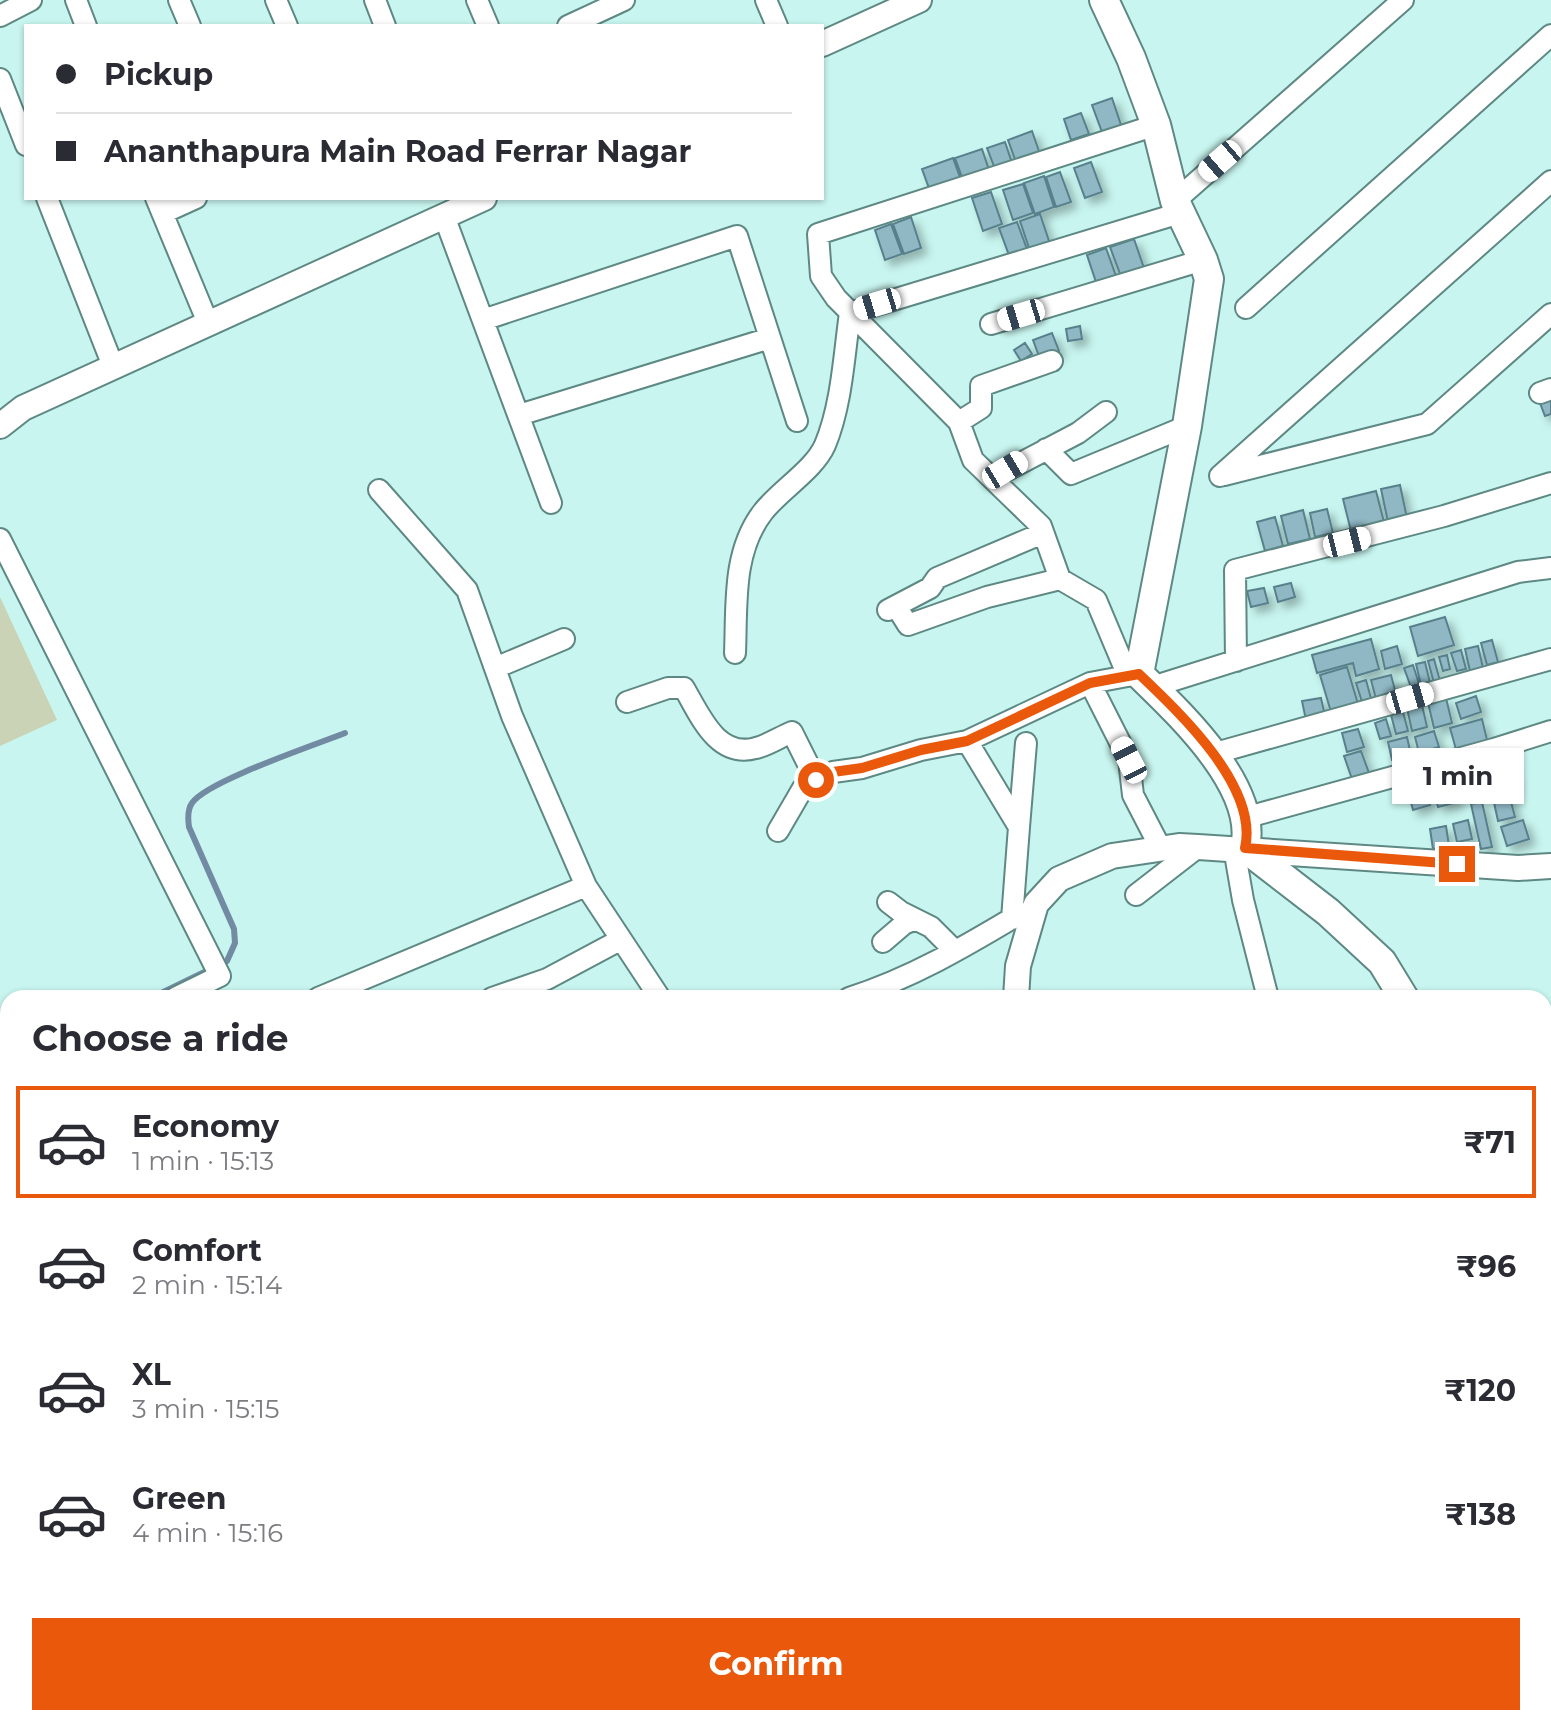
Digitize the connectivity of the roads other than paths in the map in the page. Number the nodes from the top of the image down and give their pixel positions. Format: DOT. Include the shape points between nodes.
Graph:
graph roads {
  1 [pos="31,0"];
  2 [pos="76,0"];
  3 [pos="179,0"];
  4 [pos="276,0"];
  5 [pos="375,0"];
  6 [pos="477,0"];
  7 [pos="572,0"];
  8 [pos="624,0"];
  9 [pos="766,0"];
  10 [pos="919,0"];
  11 [pos="1104,0"];
  12 [pos="1403,0"];
  13 [pos="0,16"];
  14 [pos="574,23"];
  15 [pos="85,24"];
  16 [pos="189,24"];
  17 [pos="286,24"];
  18 [pos="384,24"];
  19 [pos="487,24"];
  20 [pos="776,24"];
  21 [pos="1551,35"];
  22 [pos="824,43"];
  23 [pos="0,79"];
  24 [pos="1156,125"];
  25 [pos="24,140"];
  26 [pos="1551,181"];
  27 [pos="48,200"];
  28 [pos="187,200"];
  29 [pos="480,200"];
  30 [pos="160,206"];
  31 [pos="1177,207"];
  32 [pos="444,216"];
  33 [pos="1203,260"];
  34 [pos="1246,308"];
  35 [pos="850,313"];
  36 [pos="1551,314"];
  37 [pos="483,320"];
  38 [pos="208,323"];
  39 [pos="991,324"];
  40 [pos="770,338"];
  41 [pos="1052,361"];
  42 [pos="113,366"];
  43 [pos="1106,412"];
  44 [pos="519,415"];
  45 [pos="797,421"];
  46 [pos="959,422"];
  47 [pos="0,426"];
  48 [pos="1187,426"];
  49 [pos="1046,449"];
  50 [pos="992,478"];
  51 [pos="1551,483"];
  52 [pos="379,490"];
  53 [pos="551,503"];
  54 [pos="1043,533"];
  55 [pos="0,539"];
  56 [pos="1551,568"];
  57 [pos="1060,579"];
  58 [pos="564,639"];
  59 [pos="735,653"];
  60 [pos="1551,659"];
  61 [pos="1236,661"];
  62 [pos="495,668"];
  63 [pos="1140,679"];
  64 [pos="1090,683"];
  65 [pos="627,702"];
  66 [pos="1551,731"];
  67 [pos="967,741"];
  68 [pos="1026,743"];
  69 [pos="1212,754"];
  70 [pos="816,780"];
  71 [pos="1244,818"];
  72 [pos="1019,827"];
  73 [pos="778,831"];
  74 [pos="1198,847"];
  75 [pos="1239,848"];
  76 [pos="1161,849"];
  77 [pos="1551,866"];
  78 [pos="586,886"];
  79 [pos="1136,895"];
  80 [pos="888,902"];
  81 [pos="1036,904"];
  82 [pos="915,919"];
  83 [pos="1012,919"];
  84 [pos="620,940"];
  85 [pos="883,942"];
  86 [pos="955,951"];
  87 [pos="191,990"];
  88 [pos="337,990"];
  89 [pos="515,990"];
  90 [pos="654,990"];
  91 [pos="874,990"];
  92 [pos="1016,990"];
  93 [pos="1266,990"];
  94 [pos="1399,990"];
  1 -- 13 [label="street"];
  2 -- 15 [label="street"];
  3 -- 16 [label="street"];
  4 -- 17 [label="street"];
  5 -- 18 [label="street"];
  6 -- 19 [label="street"];
  7 -- 14 [label="street"];
  8 -- 14 [label="street"];
  9 -- 20 [label="street"];
  10 -- 22 [label="street"];
  11 -- 24 [label="main road"];
  12 -- 31 [label="street"];
  21 -- 34 [label="street"];
  23 -- 25 [label="street"];
  24 -- 31 [label="main road"];
  24 -- 35 [label="street" via="818,234 821,276"];
  26 -- 36 [label="street" via="1220,476 1427,424"];
  27 -- 42 [label="street"];
  28 -- 30 [label="street"];
  29 -- 32 [label="street"];
  30 -- 38 [label="street"];
  31 -- 33 [label="main road"];
  31 -- 35 [label="street"];
  32 -- 37 [label="street"];
  32 -- 38 [label="street"];
  33 -- 39 [label="street"];
  33 -- 48 [label="main road" via="1209,279"];
  35 -- 46 [label="street"];
  35 -- 59 [label="street" via="824,447 763,511 740,559"];
  37 -- 40 [label="street" via="737,236"];
  37 -- 44 [label="street"];
  38 -- 42 [label="street"];
  40 -- 44 [label="street"];
  40 -- 45 [label="street"];
  41 -- 46 [label="street" via="981,386 981,408"];
  42 -- 47 [label="street" via="23,408"];
  43 -- 49 [label="street"];
  44 -- 53 [label="street"];
  46 -- 50 [label="street" via="973,460"];
  48 -- 49 [label="street" via="1071,474"];
  48 -- 63 [label="main road"];
  49 -- 50 [label="street"];
  50 -- 54 [label="street"];
  51 -- 61 [label="street" via="1235,570"];
  52 -- 62 [label="street" via="467,590"];
  54 -- 57 [label="street"];
  54 -- 57 [label="street" via="937,578 930,588 892,608 908,625"];
  55 -- 87 [label="street" via="220,976"];
  56 -- 61 [label="street" via="1518,572"];
  57 -- 63 [label="street" via="1096,600"];
  58 -- 62 [label="street"];
  60 -- 69 [label="street"];
  61 -- 63 [label="street"];
  62 -- 78 [label="street"];
  63 -- 64 [label="street"];
  63 -- 69 [label="main road" via="1186,718"];
  64 -- 67 [label="street"];
  64 -- 76 [label="street" via="1129,760 1133,795"];
  65 -- 70 [label="street" via="684,688 715,738 729,747 754,749 792,732"];
  66 -- 71 [label="street"];
  67 -- 70 [label="street"];
  67 -- 72 [label="street"];
  68 -- 72 [label="street"];
  69 -- 71 [label="main road" via="1235,786"];
  70 -- 73 [label="street" via="803,788"];
  71 -- 75 [label="main road" via="1249,833"];
  72 -- 83 [label="street"];
  74 -- 75 [label="street"];
  74 -- 76 [label="street"];
  74 -- 79 [label="street"];
  75 -- 77 [label="street"];
  75 -- 93 [label="street" via="1245,909"];
  75 -- 94 [label="main road" via="1328,912 1382,962"];
  76 -- 81 [label="street" via="1112,856 1086,867 1059,879"];
  78 -- 84 [label="street"];
  78 -- 88 [label="street"];
  80 -- 82 [label="street"];
  81 -- 83 [label="street"];
  81 -- 92 [label="street"];
  82 -- 85 [label="street"];
  82 -- 86 [label="street"];
  83 -- 86 [label="street"];
  84 -- 89 [label="street"];
  84 -- 90 [label="street"];
  86 -- 91 [label="street"];
}
